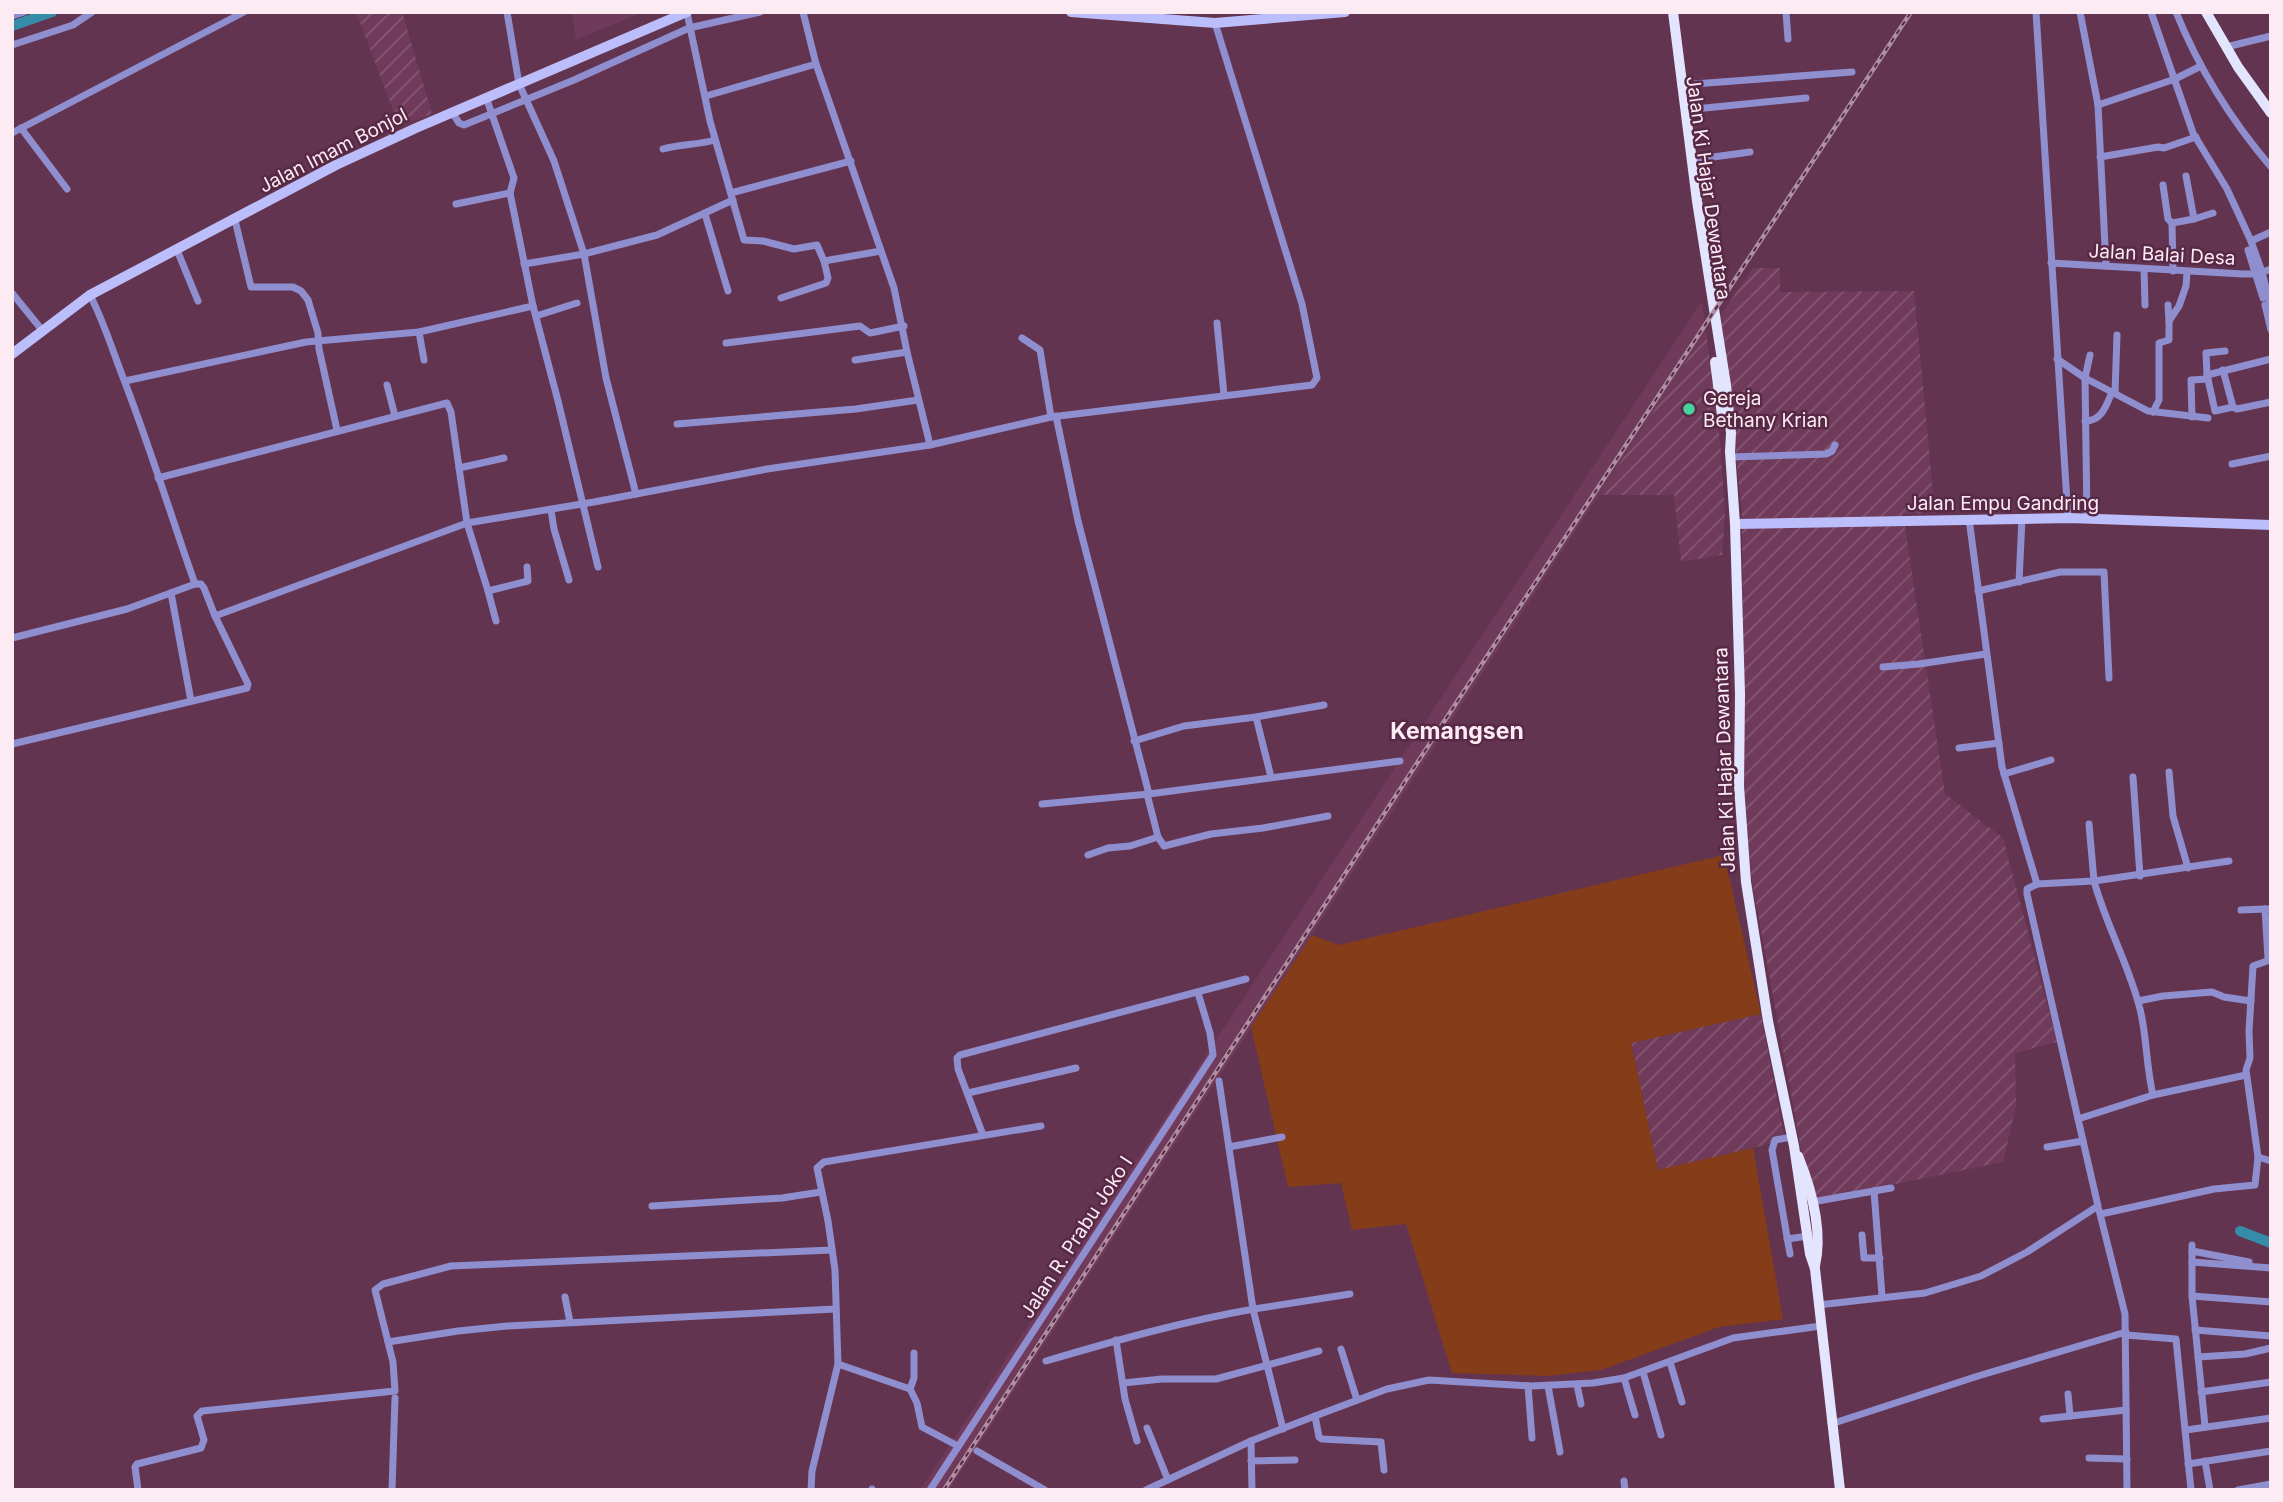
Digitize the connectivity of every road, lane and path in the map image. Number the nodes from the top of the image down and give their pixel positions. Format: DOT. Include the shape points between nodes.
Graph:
graph roads {
  1 [pos="24,12"];
  2 [pos="92,12"];
  3 [pos="244,12"];
  4 [pos="507,12"];
  5 [pos="687,12"];
  6 [pos="760,12"];
  7 [pos="803,12"];
  8 [pos="1072,12"];
  9 [pos="1345,12"];
  10 [pos="1670,12"];
  11 [pos="1786,12"];
  12 [pos="2036,12"];
  13 [pos="2080,12"];
  14 [pos="2151,12"];
  15 [pos="2176,12"];
  16 [pos="2206,12"];
  17 [pos="12,16"];
  18 [pos="1158,16"];
  19 [pos="1215,23"];
  20 [pos="690,28"];
  21 [pos="2271,36"];
  22 [pos="1788,39"];
  23 [pos="12,45"];
  24 [pos="2226,47"];
  25 [pos="816,64"];
  26 [pos="2201,66"];
  27 [pos="1852,72"];
  28 [pos="2175,79"];
  29 [pos="523,83"];
  30 [pos="1681,85"];
  31 [pos="706,96"];
  32 [pos="486,97"];
  33 [pos="534,97"];
  34 [pos="1806,98"];
  35 [pos="525,101"];
  36 [pos="2098,105"];
  37 [pos="1685,110"];
  38 [pos="452,112"];
  39 [pos="2271,113"];
  40 [pos="491,114"];
  41 [pos="21,128"];
  42 [pos="12,133"];
  43 [pos="2196,137"];
  44 [pos="715,140"];
  45 [pos="663,149"];
  46 [pos="1751,152"];
  47 [pos="2100,157"];
  48 [pos="1691,160"];
  49 [pos="851,161"];
  50 [pos="2271,167"];
  51 [pos="2186,176"];
  52 [pos="2163,185"];
  53 [pos="67,189"];
  54 [pos="510,193"];
  55 [pos="732,197"];
  56 [pos="456,204"];
  57 [pos="2213,213"];
  58 [pos="705,214"];
  59 [pos="2194,219"];
  60 [pos="235,220"];
  61 [pos="2172,223"];
  62 [pos="2271,232"];
  63 [pos="2251,241"];
  64 [pos="177,250"];
  65 [pos="2248,250"];
  66 [pos="881,251"];
  67 [pos="584,254"];
  68 [pos="824,261"];
  69 [pos="2051,263"];
  70 [pos="524,264"];
  71 [pos="2106,267"];
  72 [pos="2271,269"];
  73 [pos="2144,270"];
  74 [pos="2173,271"];
  75 [pos="2187,272"];
  76 [pos="2259,273"];
  77 [pos="727,291"];
  78 [pos="12,293"];
  79 [pos="90,295"];
  80 [pos="781,298"];
  81 [pos="198,301"];
  82 [pos="577,303"];
  83 [pos="2145,305"];
  84 [pos="2168,305"];
  85 [pos="2268,305"];
  86 [pos="533,306"];
  87 [pos="536,316"];
  88 [pos="2169,321"];
  89 [pos="1217,323"];
  90 [pos="904,326"];
  91 [pos="42,330"];
  92 [pos="2271,330"];
  93 [pos="419,332"];
  94 [pos="2117,335"];
  95 [pos="1022,338"];
  96 [pos="318,340"];
  97 [pos="726,343"];
  98 [pos="2225,351"];
  99 [pos="907,352"];
  100 [pos="12,354"];
  101 [pos="2090,355"];
  102 [pos="2271,359"];
  103 [pos="425,360"];
  104 [pos="855,360"];
  105 [pos="2059,361"];
  106 [pos="2223,370"];
  107 [pos="2208,377"];
  108 [pos="2085,378"];
  109 [pos="125,381"];
  110 [pos="387,385"];
  111 [pos="2113,393"];
  112 [pos="1224,395"];
  113 [pos="918,400"];
  114 [pos="2271,402"];
  115 [pos="2233,407"];
  116 [pos="2153,412"];
  117 [pos="395,416"];
  118 [pos="1053,416"];
  119 [pos="2192,417"];
  120 [pos="2208,418"];
  121 [pos="2085,421"];
  122 [pos="677,424"];
  123 [pos="337,430"];
  124 [pos="930,444"];
  125 [pos="1835,445"];
  126 [pos="1730,455"];
  127 [pos="2271,456"];
  128 [pos="504,458"];
  129 [pos="2232,464"];
  130 [pos="459,468"];
  131 [pos="158,478"];
  132 [pos="636,494"];
  133 [pos="583,504"];
  134 [pos="551,510"];
  135 [pos="2022,518"];
  136 [pos="2070,518"];
  137 [pos="1969,519"];
  138 [pos="2087,519"];
  139 [pos="467,523"];
  140 [pos="1735,524"];
  141 [pos="2271,525"];
  142 [pos="527,567"];
  143 [pos="598,567"];
  144 [pos="569,580"];
  145 [pos="2019,582"];
  146 [pos="195,584"];
  147 [pos="488,591"];
  148 [pos="1978,591"];
  149 [pos="172,593"];
  150 [pos="215,616"];
  151 [pos="496,621"];
  152 [pos="12,638"];
  153 [pos="1986,654"];
  154 [pos="1883,667"];
  155 [pos="2109,678"];
  156 [pos="191,701"];
  157 [pos="1324,705"];
  158 [pos="1256,718"];
  159 [pos="1135,741"];
  160 [pos="1999,743"];
  161 [pos="12,744"];
  162 [pos="1959,748"];
  163 [pos="2051,760"];
  164 [pos="1400,761"];
  165 [pos="2169,772"];
  166 [pos="2004,774"];
  167 [pos="1271,777"];
  168 [pos="2133,777"];
  169 [pos="1148,794"];
  170 [pos="1042,804"];
  171 [pos="1328,816"];
  172 [pos="2089,824"];
  173 [pos="1158,836"];
  174 [pos="1088,855"];
  175 [pos="2229,861"];
  176 [pos="2188,868"];
  177 [pos="2140,876"];
  178 [pos="2094,881"];
  179 [pos="2037,884"];
  180 [pos="2268,909"];
  181 [pos="2241,910"];
  182 [pos="1246,979"];
  183 [pos="1198,993"];
  184 [pos="2250,1000"];
  185 [pos="2138,1001"];
  186 [pos="1076,1068"];
  187 [pos="2246,1070"];
  188 [pos="1219,1081"];
  189 [pos="968,1093"];
  190 [pos="2152,1095"];
  191 [pos="2078,1119"];
  192 [pos="1041,1126"];
  193 [pos="983,1135"];
  194 [pos="1282,1137"];
  195 [pos="1790,1140"];
  196 [pos="2083,1141"];
  197 [pos="1229,1147"];
  198 [pos="2047,1147"];
  199 [pos="2258,1157"];
  200 [pos="2271,1161"];
  201 [pos="1891,1188"];
  202 [pos="821,1192"];
  203 [pos="1875,1196"];
  204 [pos="652,1206"];
  205 [pos="2099,1210"];
  206 [pos="1810,1212"];
  207 [pos="1862,1235"];
  208 [pos="1805,1237"];
  209 [pos="1791,1239"];
  210 [pos="832,1250"];
  211 [pos="1790,1254"];
  212 [pos="1880,1258"];
  213 [pos="2192,1262"];
  214 [pos="2256,1266"];
  215 [pos="2271,1268"];
  216 [pos="1815,1269"];
  217 [pos="1350,1294"];
  218 [pos="1882,1296"];
  219 [pos="2192,1296"];
  220 [pos="565,1297"];
  221 [pos="2271,1302"];
  222 [pos="1818,1305"];
  223 [pos="1253,1309"];
  224 [pos="835,1310"];
  225 [pos="570,1322"];
  226 [pos="1821,1326"];
  227 [pos="2195,1330"];
  228 [pos="2126,1333"];
  229 [pos="2271,1336"];
  230 [pos="1116,1340"];
  231 [pos="388,1342"];
  232 [pos="2271,1348"];
  233 [pos="1341,1349"];
  234 [pos="1319,1351"];
  235 [pos="914,1353"];
  236 [pos="2198,1357"];
  237 [pos="1046,1361"];
  238 [pos="1670,1362"];
  239 [pos="838,1364"];
  240 [pos="1267,1367"];
  241 [pos="1643,1371"];
  242 [pos="1624,1378"];
  243 [pos="2271,1382"];
  244 [pos="1123,1383"];
  245 [pos="1577,1385"];
  246 [pos="1528,1386"];
  247 [pos="1548,1386"];
  248 [pos="910,1389"];
  249 [pos="2201,1392"];
  250 [pos="2068,1394"];
  251 [pos="395,1398"];
  252 [pos="1357,1400"];
  253 [pos="1682,1402"];
  254 [pos="1581,1404"];
  255 [pos="2126,1410"];
  256 [pos="1635,1415"];
  257 [pos="2070,1416"];
  258 [pos="2271,1418"];
  259 [pos="2043,1419"];
  260 [pos="1316,1421"];
  261 [pos="1832,1424"];
  262 [pos="2205,1426"];
  263 [pos="1147,1428"];
  264 [pos="1283,1429"];
  265 [pos="2186,1430"];
  266 [pos="1661,1435"];
  267 [pos="1532,1438"];
  268 [pos="1138,1441"];
  269 [pos="958,1446"];
  270 [pos="977,1451"];
  271 [pos="1251,1451"];
  272 [pos="2271,1451"];
  273 [pos="1560,1452"];
  274 [pos="2089,1458"];
  275 [pos="2127,1459"];
  276 [pos="1295,1460"];
  277 [pos="2205,1461"];
  278 [pos="2188,1464"];
  279 [pos="1384,1470"];
  280 [pos="1168,1480"];
  281 [pos="2271,1485"];
  282 [pos="138,1490"];
  283 [pos="391,1490"];
  284 [pos="811,1490"];
  285 [pos="930,1490"];
  286 [pos="1045,1490"];
  287 [pos="1146,1490"];
  288 [pos="1252,1490"];
  289 [pos="1840,1490"];
  290 [pos="2127,1490"];
  291 [pos="2191,1490"];
  292 [pos="2210,1490"];
  293 [pos="2238,1490"];
  1 -- 17 [label="street"];
  2 -- 23 [label="street" via="66,27"];
  3 -- 41 [label="street"];
  4 -- 29 [label="street"];
  5 -- 20 [label="street"];
  5 -- 29 [label="main road, Jalan Imam Bonjol"];
  6 -- 20 [label="street"];
  7 -- 25 [label="street"];
  8 -- 18 [label="main road"];
  9 -- 19 [label="main road"];
  10 -- 30 [label="main road, Jalan Ki Hajar Dewantara"];
  10 -- 126 [label="main road, Jalan Ki Hajar Dewantara"];
  11 -- 22 [label="street"];
  12 -- 69 [label="street"];
  13 -- 36 [label="street"];
  14 -- 28 [label="street"];
  15 -- 26 [label="street"];
  16 -- 24 [label="main road"];
  18 -- 19 [label="main road"];
  19 -- 112 [label="street" via="1302,304 1317,378 1312,385"];
  20 -- 31 [label="street"];
  20 -- 33 [label="street"];
  21 -- 24 [label="street"];
  24 -- 39 [label="main road"];
  25 -- 31 [label="street"];
  25 -- 49 [label="street"];
  26 -- 28 [label="street"];
  26 -- 50 [label="street" via="2225,108"];
  27 -- 30 [label="street"];
  28 -- 36 [label="street"];
  28 -- 43 [label="street"];
  29 -- 32 [label="main road, Jalan Imam Bonjol"];
  29 -- 33 [label="street"];
  29 -- 35 [label="street"];
  30 -- 37 [label="main road, Jalan Ki Hajar Dewantara"];
  31 -- 44 [label="street"];
  32 -- 38 [label="main road, Jalan Imam Bonjol"];
  32 -- 40 [label="street"];
  33 -- 35 [label="street"];
  34 -- 37 [label="street"];
  35 -- 40 [label="street"];
  35 -- 67 [label="street" via="554,161"];
  36 -- 47 [label="street"];
  37 -- 48 [label="main road, Jalan Ki Hajar Dewantara"];
  38 -- 40 [label="street" via="464,125"];
  38 -- 60 [label="main road, Jalan Imam Bonjol" via="336,165"];
  40 -- 54 [label="street" via="514,178"];
  41 -- 42 [label="street"];
  41 -- 53 [label="street"];
  43 -- 47 [label="street" via="2164,148"];
  43 -- 63 [label="street"];
  44 -- 45 [label="street"];
  44 -- 55 [label="street"];
  46 -- 48 [label="street"];
  47 -- 71 [label="street"];
  48 -- 126 [label="main road, Jalan Ki Hajar Dewantara" via="1726,385"];
  49 -- 55 [label="street"];
  49 -- 66 [label="street"];
  51 -- 59 [label="street"];
  52 -- 61 [label="street"];
  54 -- 56 [label="street"];
  54 -- 70 [label="street"];
  55 -- 58 [label="street"];
  55 -- 68 [label="street" via="744,240 794,249 817,246"];
  57 -- 59 [label="street"];
  58 -- 67 [label="street" via="657,235"];
  58 -- 77 [label="street"];
  59 -- 61 [label="street"];
  60 -- 64 [label="main road, Jalan Imam Bonjol"];
  60 -- 96 [label="street" via="250,285 301,291 314,317"];
  61 -- 74 [label="street"];
  62 -- 63 [label="street"];
  63 -- 76 [label="street"];
  64 -- 79 [label="main road, Jalan Imam Bonjol"];
  64 -- 81 [label="street"];
  65 -- 76 [label="street"];
  66 -- 68 [label="street"];
  66 -- 90 [label="street"];
  67 -- 70 [label="street"];
  67 -- 132 [label="street" via="606,378"];
  68 -- 80 [label="street" via="828,282"];
  69 -- 71 [label="street, Jalan Balai Desa"];
  69 -- 105 [label="street"];
  70 -- 86 [label="street"];
  71 -- 73 [label="street, Jalan Balai Desa"];
  72 -- 76 [label="street, Jalan Balai Desa"];
  73 -- 74 [label="street, Jalan Balai Desa"];
  73 -- 83 [label="street"];
  74 -- 75 [label="street, Jalan Balai Desa"];
  75 -- 76 [label="street, Jalan Balai Desa"];
  75 -- 88 [label="street" via="2179,306"];
  76 -- 85 [label="street"];
  78 -- 91 [label="street"];
  79 -- 91 [label="main road, Jalan Imam Bonjol"];
  79 -- 109 [label="street"];
  82 -- 87 [label="street"];
  84 -- 88 [label="street"];
  85 -- 92 [label="street"];
  86 -- 87 [label="street"];
  86 -- 93 [label="street"];
  87 -- 133 [label="street"];
  88 -- 116 [label="street" via="2169,340 2159,344 2159,400"];
  89 -- 112 [label="street"];
  90 -- 97 [label="street" via="870,333 860,326"];
  90 -- 99 [label="street"];
  91 -- 100 [label="main road, Jalan Imam Bonjol"];
  93 -- 96 [label="street"];
  93 -- 103 [label="street"];
  94 -- 111 [label="street"];
  95 -- 118 [label="street" via="1040,350"];
  96 -- 109 [label="street"];
  96 -- 123 [label="street"];
  98 -- 107 [label="street" via="2206,353"];
  99 -- 104 [label="street"];
  99 -- 113 [label="street"];
  101 -- 108 [label="street"];
  102 -- 106 [label="street"];
  105 -- 108 [label="street"];
  105 -- 136 [label="street"];
  106 -- 107 [label="street"];
  106 -- 115 [label="street"];
  107 -- 115 [label="street" via="2215,411"];
  107 -- 119 [label="street" via="2191,380"];
  108 -- 111 [label="street"];
  108 -- 121 [label="street"];
  109 -- 131 [label="street"];
  110 -- 117 [label="street"];
  111 -- 116 [label="street"];
  111 -- 121 [label="street" via="2103,413"];
  112 -- 118 [label="street"];
  113 -- 122 [label="street"];
  113 -- 124 [label="street"];
  114 -- 115 [label="street"];
  116 -- 119 [label="street"];
  117 -- 123 [label="street"];
  117 -- 130 [label="street" via="447,403"];
  118 -- 124 [label="street"];
  118 -- 159 [label="street"];
  119 -- 120 [label="street"];
  121 -- 138 [label="street"];
  123 -- 131 [label="street"];
  124 -- 132 [label="street"];
  125 -- 126 [label="street" via="1826,454"];
  126 -- 140 [label="main road, Jalan Ki Hajar Dewantara"];
  127 -- 129 [label="street"];
  128 -- 130 [label="street"];
  130 -- 139 [label="street"];
  131 -- 146 [label="street"];
  132 -- 133 [label="street"];
  133 -- 134 [label="street"];
  133 -- 143 [label="street"];
  134 -- 139 [label="street"];
  134 -- 144 [label="street"];
  135 -- 136 [label="main road, Jalan Empu Gandring"];
  135 -- 137 [label="main road, Jalan Empu Gandring"];
  135 -- 145 [label="street"];
  136 -- 138 [label="main road, Jalan Empu Gandring"];
  137 -- 140 [label="main road, Jalan Empu Gandring"];
  137 -- 148 [label="street"];
  138 -- 141 [label="main road, Jalan Empu Gandring"];
  139 -- 147 [label="street"];
  139 -- 150 [label="street"];
  140 -- 195 [label="main road, Jalan Ki Hajar Dewantara" via="1741,837"];
  142 -- 147 [label="street" via="528,581"];
  145 -- 148 [label="street"];
  145 -- 155 [label="street" via="2060,572 2104,572"];
  146 -- 149 [label="street"];
  146 -- 150 [label="street" via="204,588"];
  147 -- 151 [label="street"];
  148 -- 153 [label="street"];
  149 -- 152 [label="street"];
  149 -- 156 [label="street"];
  150 -- 156 [label="street" via="248,687"];
  153 -- 154 [label="street"];
  153 -- 160 [label="street"];
  156 -- 161 [label="street"];
  157 -- 158 [label="street"];
  158 -- 159 [label="street" via="1184,726"];
  158 -- 167 [label="street"];
  159 -- 169 [label="street"];
  160 -- 162 [label="street"];
  160 -- 166 [label="street"];
  163 -- 166 [label="street"];
  164 -- 167 [label="street"];
  165 -- 176 [label="street" via="2173,816"];
  166 -- 179 [label="street"];
  167 -- 169 [label="street"];
  168 -- 177 [label="street"];
  169 -- 170 [label="street"];
  169 -- 173 [label="street"];
  171 -- 173 [label="street" via="1165,846"];
  172 -- 178 [label="street"];
  173 -- 174 [label="street"];
  175 -- 176 [label="street"];
  176 -- 177 [label="street"];
  177 -- 178 [label="street"];
  178 -- 179 [label="street"];
  178 -- 185 [label="street"];
  179 -- 191 [label="street" via="2027,889 2027,894"];
  180 -- 181 [label="street"];
  180 -- 184 [label="street" via="2268,958 2253,966"];
  182 -- 183 [label="street"];
  183 -- 189 [label="street" via="960,1055 958,1069"];
  183 -- 269 [label="street, Jalan R. Prabu Joko I" via="1213,1055"];
  184 -- 185 [label="street" via="2211,992"];
  184 -- 187 [label="street"];
  185 -- 190 [label="street"];
  186 -- 189 [label="street"];
  187 -- 190 [label="street"];
  187 -- 199 [label="street"];
  188 -- 197 [label="street"];
  189 -- 193 [label="street"];
  190 -- 191 [label="street"];
  191 -- 196 [label="street"];
  192 -- 193 [label="street"];
  193 -- 202 [label="street" via="822,1162 816,1171"];
  194 -- 197 [label="street"];
  195 -- 206 [label="main road, Jalan Ki Hajar Dewantara" via="1795,1180"];
  195 -- 206 [label="main road, Jalan Ki Hajar Dewantara" via="1806,1174"];
  195 -- 209 [label="street" via="1775,1140 1772,1150"];
  196 -- 198 [label="street"];
  196 -- 205 [label="street"];
  197 -- 223 [label="street"];
  199 -- 200 [label="street"];
  199 -- 205 [label="street" via="2253,1187 2214,1189"];
  201 -- 203 [label="street"];
  202 -- 204 [label="street"];
  202 -- 210 [label="street"];
  203 -- 206 [label="street"];
  203 -- 212 [label="street"];
  205 -- 218 [label="street" via="1982,1276 1925,1293"];
  205 -- 228 [label="street"];
  206 -- 208 [label="main road, Jalan Ki Hajar Dewantara"];
  206 -- 216 [label="main road, Jalan Ki Hajar Dewantara" via="1819,1252"];
  207 -- 212 [label="street" via="1864,1258"];
  208 -- 209 [label="street"];
  208 -- 216 [label="main road, Jalan Ki Hajar Dewantara"];
  209 -- 211 [label="street"];
  210 -- 224 [label="street"];
  210 -- 231 [label="street" via="445,1267 376,1288"];
  212 -- 218 [label="street"];
  213 -- 214 [label="street"];
  213 -- 214 [label="street" via="2192,1248"];
  213 -- 219 [label="street"];
  214 -- 215 [label="street"];
  216 -- 222 [label="main road, Jalan Ki Hajar Dewantara"];
  217 -- 223 [label="street"];
  218 -- 222 [label="street"];
  219 -- 221 [label="street"];
  219 -- 227 [label="street"];
  220 -- 225 [label="street"];
  222 -- 226 [label="main road, Jalan Ki Hajar Dewantara"];
  223 -- 230 [label="street"];
  223 -- 240 [label="street"];
  224 -- 225 [label="street"];
  224 -- 239 [label="street"];
  225 -- 231 [label="street"];
  226 -- 238 [label="street" via="1733,1338"];
  226 -- 261 [label="main road, Jalan Ki Hajar Dewantara"];
  227 -- 229 [label="street"];
  227 -- 236 [label="street"];
  228 -- 255 [label="street"];
  228 -- 261 [label="street"];
  228 -- 265 [label="street" via="2176,1339"];
  230 -- 237 [label="street"];
  230 -- 244 [label="street"];
  231 -- 282 [label="street" via="395,1391 202,1411 197,1416 204,1440 201,1448 137,1464"];
  232 -- 236 [label="street"];
  233 -- 252 [label="street"];
  234 -- 240 [label="street"];
  235 -- 248 [label="street"];
  236 -- 249 [label="street"];
  238 -- 241 [label="street"];
  238 -- 253 [label="street"];
  239 -- 248 [label="street"];
  239 -- 284 [label="street"];
  240 -- 244 [label="street" via="1216,1379"];
  240 -- 264 [label="street"];
  241 -- 242 [label="street"];
  241 -- 266 [label="street"];
  242 -- 245 [label="street"];
  242 -- 256 [label="street"];
  243 -- 249 [label="street"];
  244 -- 268 [label="street"];
  245 -- 247 [label="street"];
  245 -- 254 [label="street"];
  246 -- 247 [label="street"];
  246 -- 252 [label="street" via="1422,1380"];
  246 -- 267 [label="street"];
  247 -- 273 [label="street"];
  248 -- 269 [label="street" via="922,1427"];
  249 -- 262 [label="street"];
  250 -- 257 [label="street"];
  251 -- 283 [label="street"];
  252 -- 260 [label="street"];
  255 -- 257 [label="street"];
  255 -- 275 [label="street"];
  257 -- 259 [label="street"];
  258 -- 262 [label="street"];
  260 -- 264 [label="street"];
  260 -- 279 [label="street" via="1322,1439 1381,1442"];
  261 -- 289 [label="main road, Jalan Ki Hajar Dewantara"];
  262 -- 265 [label="street"];
  263 -- 280 [label="street"];
  264 -- 271 [label="street"];
  265 -- 278 [label="street"];
  269 -- 285 [label="street, Jalan R. Prabu Joko I"];
  270 -- 286 [label="street"];
  271 -- 276 [label="street"];
  271 -- 280 [label="street"];
  271 -- 288 [label="street"];
  272 -- 277 [label="street"];
  274 -- 275 [label="street"];
  275 -- 290 [label="street"];
  277 -- 278 [label="street"];
  277 -- 292 [label="street"];
  278 -- 291 [label="street"];
  280 -- 287 [label="street"];
  281 -- 293 [label="street"];
}
